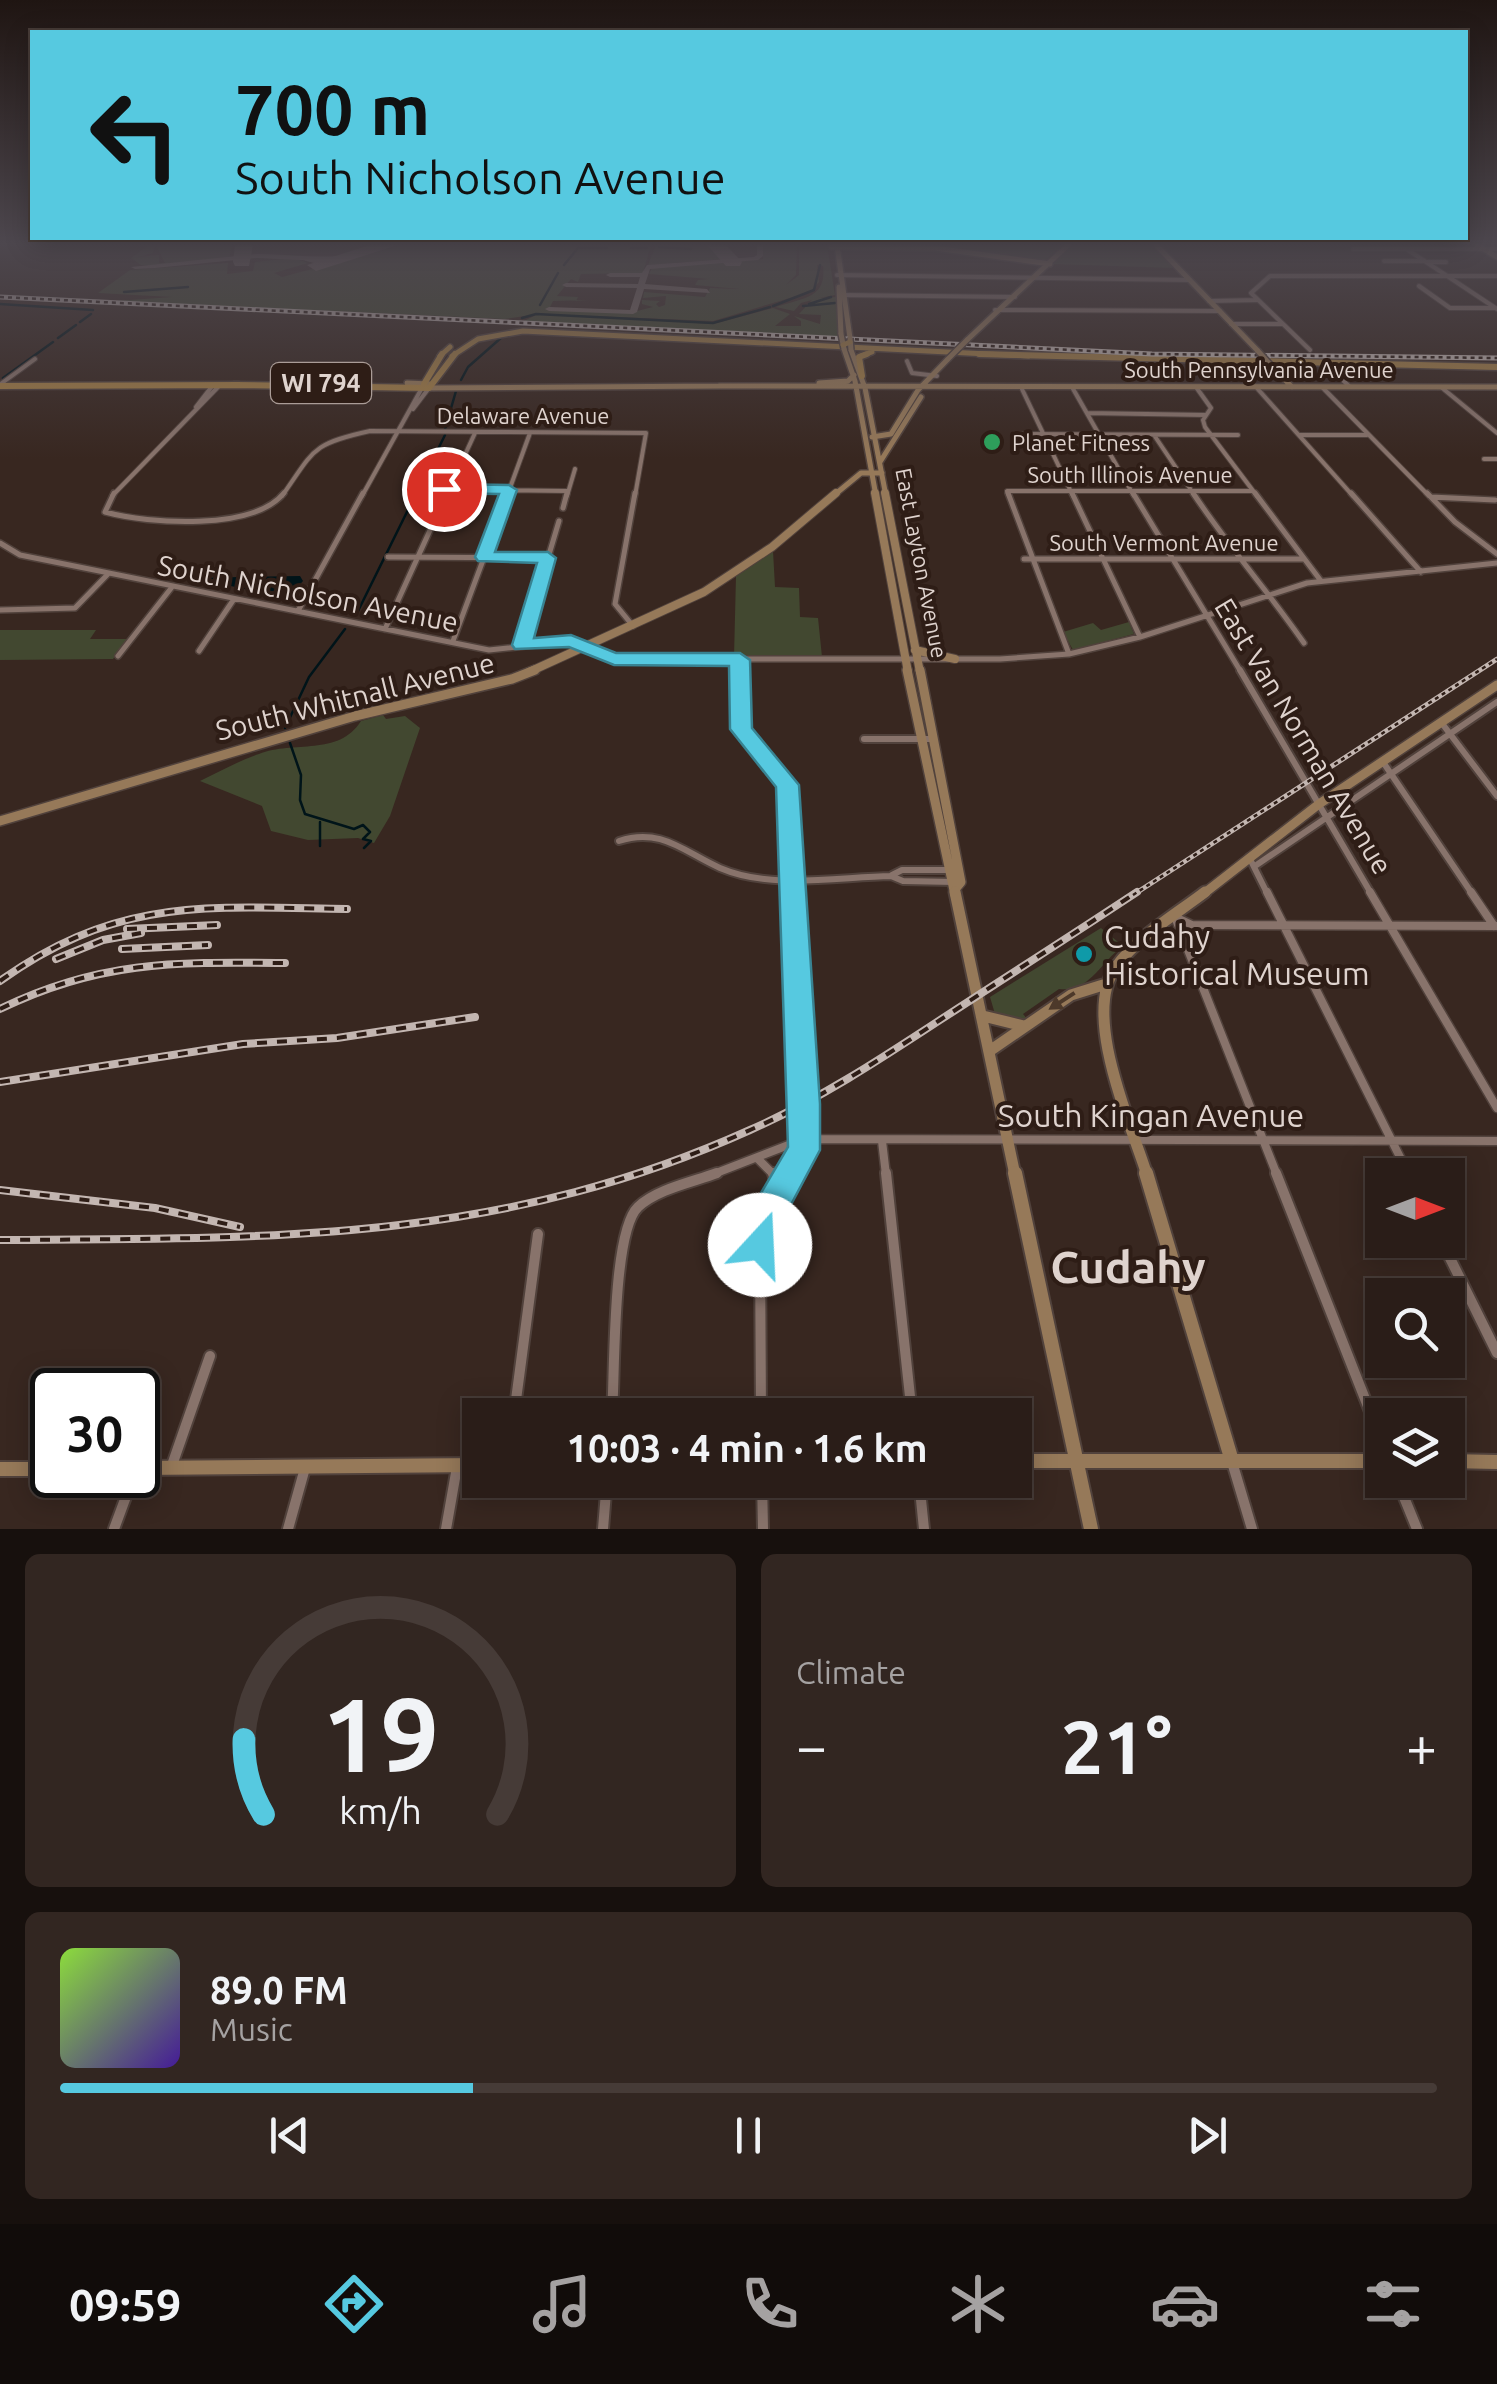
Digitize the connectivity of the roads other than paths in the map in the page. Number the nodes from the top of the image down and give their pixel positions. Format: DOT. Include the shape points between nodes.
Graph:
graph roads {
  1 [pos="846,316"];
  2 [pos="991,316"];
  3 [pos="1225,316"];
  4 [pos="1275,316"];
  5 [pos="1232,324"];
  6 [pos="1283,324"];
  7 [pos="532,330"];
  8 [pos="488,334"];
  9 [pos="849,343"];
  10 [pos="1310,350"];
  11 [pos="874,352"];
  12 [pos="35,358"];
  13 [pos="1185,359"];
  14 [pos="907,362"];
  15 [pos="1194,362"];
  16 [pos="1497,365"];
  17 [pos="1323,370"];
  18 [pos="1332,370"];
  19 [pos="1340,370"];
  20 [pos="437,374"];
  21 [pos="933,376"];
  22 [pos="0,384"];
  23 [pos="427,384"];
  24 [pos="448,384"];
  25 [pos="217,385"];
  26 [pos="234,385"];
  27 [pos="860,385"];
  28 [pos="499,386"];
  29 [pos="562,386"];
  30 [pos="719,386"];
  31 [pos="925,387"];
  32 [pos="1022,387"];
  33 [pos="1072,387"];
  34 [pos="1196,387"];
  35 [pos="1256,387"];
  36 [pos="1292,387"];
  37 [pos="1322,387"];
  38 [pos="1350,387"];
  39 [pos="1441,387"];
  40 [pos="1495,389"];
  41 [pos="1087,413"];
  42 [pos="1207,415"];
  43 [pos="400,432"];
  44 [pos="530,432"];
  45 [pos="475,433"];
  46 [pos="1014,434"];
  47 [pos="1044,434"];
  48 [pos="1099,434"];
  49 [pos="1154,434"];
  50 [pos="1238,434"];
  51 [pos="1296,434"];
  52 [pos="1369,434"];
  53 [pos="1497,434"];
  54 [pos="1211,435"];
  55 [pos="864,436"];
  56 [pos="875,437"];
  57 [pos="1484,459"];
  58 [pos="1497,459"];
  59 [pos="880,462"];
  60 [pos="575,469"];
  61 [pos="871,474"];
  62 [pos="882,475"];
  63 [pos="426,489"];
  64 [pos="569,489"];
  65 [pos="448,490"];
  66 [pos="509,490"];
  67 [pos="1071,491"];
  68 [pos="1131,491"];
  69 [pos="1192,491"];
  70 [pos="1253,491"];
  71 [pos="1430,497"];
  72 [pos="1495,500"];
  73 [pos="563,508"];
  74 [pos="559,522"];
  75 [pos="0,543"];
  76 [pos="1497,554"];
  77 [pos="388,557"];
  78 [pos="418,557"];
  79 [pos="484,557"];
  80 [pos="548,558"];
  81 [pos="1028,559"];
  82 [pos="1103,559"];
  83 [pos="1170,559"];
  84 [pos="1236,559"];
  85 [pos="1304,560"];
  86 [pos="1497,563"];
  87 [pos="1421,572"];
  88 [pos="108,574"];
  89 [pos="1320,581"];
  90 [pos="172,587"];
  91 [pos="1268,594"];
  92 [pos="234,599"];
  93 [pos="0,610"];
  94 [pos="298,611"];
  95 [pos="1208,615"];
  96 [pos="634,627"];
  97 [pos="385,629"];
  98 [pos="1140,637"];
  99 [pos="453,641"];
  100 [pos="1304,643"];
  101 [pos="522,645"];
  102 [pos="588,648"];
  103 [pos="199,651"];
  104 [pos="1069,654"];
  105 [pos="916,655"];
  106 [pos="118,656"];
  107 [pos="955,659"];
  108 [pos="740,660"];
  109 [pos="905,660"];
  110 [pos="1496,688"];
  111 [pos="1497,702"];
  112 [pos="1441,722"];
  113 [pos="1450,735"];
  114 [pos="864,739"];
  115 [pos="927,739"];
  116 [pos="1383,762"];
  117 [pos="1392,775"];
  118 [pos="1497,796"];
  119 [pos="1318,804"];
  120 [pos="1328,820"];
  121 [pos="0,821"];
  122 [pos="619,841"];
  123 [pos="1252,861"];
  124 [pos="793,876"];
  125 [pos="955,878"];
  126 [pos="1175,918"];
  127 [pos="1285,925"];
  128 [pos="1390,926"];
  129 [pos="1496,928"];
  130 [pos="1103,985"];
  131 [pos="983,1016"];
  132 [pos="1026,1026"];
  133 [pos="990,1050"];
  134 [pos="1497,1108"];
  135 [pos="804,1139"];
  136 [pos="1009,1139"];
  137 [pos="1136,1140"];
  138 [pos="1263,1140"];
  139 [pos="882,1141"];
  140 [pos="1392,1141"];
  141 [pos="1497,1141"];
  142 [pos="757,1158"];
  143 [pos="1400,1158"];
  144 [pos="778,1194"];
  145 [pos="538,1234"];
  146 [pos="1450,1258"];
  147 [pos="1497,1353"];
  148 [pos="210,1356"];
  149 [pos="516,1398"];
  150 [pos="613,1398"];
  151 [pos="761,1398"];
  152 [pos="910,1398"];
  153 [pos="1365,1399"];
  154 [pos="1032,1460"];
  155 [pos="1076,1460"];
  156 [pos="1232,1461"];
  157 [pos="1365,1461"];
  158 [pos="1465,1462"];
  159 [pos="1497,1462"];
  160 [pos="457,1465"];
  161 [pos="462,1465"];
  162 [pos="305,1466"];
  163 [pos="160,1468"];
  164 [pos="171,1468"];
  165 [pos="0,1469"];
  166 [pos="30,1469"];
  167 [pos="125,1498"];
  168 [pos="606,1498"];
  169 [pos="762,1498"];
  170 [pos="921,1498"];
  171 [pos="1405,1498"];
  172 [pos="114,1529"];
  173 [pos="288,1529"];
  174 [pos="446,1529"];
  175 [pos="604,1529"];
  176 [pos="763,1529"];
  177 [pos="924,1529"];
  178 [pos="1091,1529"];
  179 [pos="1252,1529"];
  180 [pos="1417,1529"];
  1 -- 9 [label="street, East Layton Avenue"];
  2 -- 21 [label="street, bridge"];
  3 -- 5 [label="street"];
  4 -- 6 [label="street"];
  5 -- 6 [label="street"];
  5 -- 36 [label="street, bridge"];
  6 -- 10 [label="street"];
  7 -- 8 [label="main road, WI 794"];
  7 -- 13 [label="main road, WI 794"];
  7 -- 15 [label="main road, WI 794"];
  8 -- 20 [label="main road, WI 794" via="455,350"];
  8 -- 23 [label="main road, WI 794" via="451,346"];
  9 -- 11 [label="main road"];
  9 -- 13 [label="main road"];
  9 -- 27 [label="street"];
  9 -- 27 [label="street, East Layton Avenue"];
  11 -- 15 [label="main road"];
  11 -- 27 [label="main road" via="859,358"];
  12 -- 22 [label="street"];
  13 -- 16 [label="main road, WI 794"];
  14 -- 21 [label="street" via="912,373"];
  15 -- 16 [label="main road, WI 794"];
  17 -- 18 [label="street"];
  18 -- 19 [label="street"];
  18 -- 38 [label="street"];
  20 -- 23 [label="main road, WI 794"];
  20 -- 24 [label="main road"];
  21 -- 31 [label="street"];
  22 -- 25 [label="main road, South Pennsylvania Avenue / WI 794"];
  23 -- 24 [label="street, South Pennsylvania Avenue"];
  23 -- 26 [label="main road, South Pennsylvania Avenue / WI 794"];
  23 -- 26 [label="main road, South Pennsylvania Avenue / WI 794"];
  23 -- 28 [label="street, South Pennsylvania Avenue"];
  23 -- 43 [label="street"];
  24 -- 28 [label="street, South Pennsylvania Avenue"];
  25 -- 26 [label="main road, South Pennsylvania Avenue / WI 794"];
  25 -- 43 [label="street, Delaware Avenue" via="108,500 105,512 258,514 330,440"];
  27 -- 30 [label="street, South Pennsylvania Avenue"];
  27 -- 30 [label="street, South Pennsylvania Avenue"];
  27 -- 31 [label="street, South Pennsylvania Avenue"];
  27 -- 31 [label="street, South Pennsylvania Avenue"];
  27 -- 55 [label="street, East Layton Avenue"];
  27 -- 56 [label="street, East Layton Avenue"];
  28 -- 29 [label="street, South Pennsylvania Avenue"];
  29 -- 30 [label="street, South Pennsylvania Avenue"];
  31 -- 32 [label="street, South Pennsylvania Avenue"];
  31 -- 56 [label="street" via="890,434"];
  31 -- 59 [label="street"];
  32 -- 33 [label="street, South Pennsylvania Avenue"];
  32 -- 47 [label="street"];
  33 -- 34 [label="street, South Pennsylvania Avenue"];
  33 -- 41 [label="street, East Van Norman Avenue"];
  34 -- 35 [label="street, South Pennsylvania Avenue"];
  34 -- 42 [label="street" via="1210,406"];
  35 -- 36 [label="street, South Pennsylvania Avenue"];
  35 -- 51 [label="street"];
  36 -- 37 [label="street, South Pennsylvania Avenue"];
  37 -- 38 [label="street, South Pennsylvania Avenue"];
  37 -- 52 [label="street"];
  38 -- 39 [label="street, South Pennsylvania Avenue"];
  39 -- 40 [label="street, South Pennsylvania Avenue"];
  39 -- 53 [label="street"];
  41 -- 42 [label="street"];
  41 -- 48 [label="street, East Van Norman Avenue"];
  42 -- 54 [label="street" via="1203,423"];
  43 -- 45 [label="street, Delaware Avenue"];
  43 -- 94 [label="street"];
  44 -- 45 [label="street, Delaware Avenue"];
  44 -- 66 [label="street"];
  44 -- 96 [label="street, Delaware Avenue" via="646,433 614,604"];
  45 -- 65 [label="street"];
  46 -- 47 [label="street"];
  47 -- 48 [label="street"];
  47 -- 67 [label="street"];
  48 -- 49 [label="street"];
  48 -- 68 [label="street, East Van Norman Avenue"];
  49 -- 54 [label="street"];
  49 -- 69 [label="street"];
  50 -- 54 [label="street"];
  51 -- 52 [label="street"];
  51 -- 87 [label="street"];
  52 -- 71 [label="street"];
  54 -- 70 [label="street"];
  55 -- 56 [label="street"];
  55 -- 61 [label="street, East Layton Avenue"];
  56 -- 59 [label="street, East Layton Avenue"];
  57 -- 58 [label="street"];
  59 -- 62 [label="street, East Layton Avenue"];
  60 -- 64 [label="street"];
  61 -- 62 [label="street, South Whitnall Avenue"];
  61 -- 96 [label="street, South Whitnall Avenue" via="704,592"];
  61 -- 109 [label="street, East Layton Avenue"];
  62 -- 105 [label="street, East Layton Avenue"];
  63 -- 65 [label="street"];
  64 -- 66 [label="street"];
  64 -- 73 [label="street"];
  65 -- 66 [label="street"];
  65 -- 78 [label="street"];
  66 -- 79 [label="street"];
  67 -- 68 [label="street, South Illinois Avenue"];
  67 -- 81 [label="street, South Illinois Avenue" via="1007,491"];
  67 -- 82 [label="street"];
  68 -- 69 [label="street, South Illinois Avenue"];
  68 -- 83 [label="street, East Van Norman Avenue"];
  69 -- 70 [label="street, South Illinois Avenue"];
  69 -- 84 [label="street"];
  70 -- 85 [label="street"];
  71 -- 72 [label="street"];
  71 -- 76 [label="street"];
  74 -- 80 [label="street"];
  75 -- 88 [label="street, South Nicholson Avenue" via="20,555"];
  77 -- 78 [label="street"];
  78 -- 79 [label="street"];
  78 -- 97 [label="street"];
  79 -- 80 [label="street"];
  79 -- 99 [label="street"];
  80 -- 101 [label="street"];
  81 -- 82 [label="street, South Vermont Avenue"];
  81 -- 104 [label="street"];
  82 -- 83 [label="street, South Vermont Avenue"];
  82 -- 98 [label="street"];
  83 -- 84 [label="street, South Vermont Avenue"];
  83 -- 95 [label="street, East Van Norman Avenue"];
  84 -- 85 [label="street, South Vermont Avenue"];
  84 -- 91 [label="street"];
  85 -- 89 [label="street"];
  86 -- 87 [label="street"];
  87 -- 89 [label="street"];
  88 -- 90 [label="street, South Nicholson Avenue"];
  88 -- 93 [label="street" via="75,608"];
  89 -- 91 [label="street"];
  90 -- 92 [label="street, South Nicholson Avenue"];
  90 -- 106 [label="street"];
  91 -- 95 [label="street"];
  91 -- 100 [label="street"];
  92 -- 94 [label="street, South Nicholson Avenue"];
  92 -- 103 [label="street"];
  94 -- 97 [label="street, South Nicholson Avenue"];
  95 -- 98 [label="street"];
  95 -- 119 [label="street, East Van Norman Avenue"];
  96 -- 102 [label="street, South Whitnall Avenue"];
  97 -- 99 [label="street, South Nicholson Avenue"];
  98 -- 104 [label="street"];
  99 -- 101 [label="street, South Nicholson Avenue" via="488,650"];
  101 -- 102 [label="street, South Nicholson Avenue" via="565,640"];
  102 -- 108 [label="street, South Nicholson Avenue" via="614,659"];
  102 -- 121 [label="street, South Whitnall Avenue" via="512,680 355,716"];
  104 -- 107 [label="street"];
  105 -- 107 [label="street"];
  105 -- 109 [label="street, South Nicholson Avenue"];
  105 -- 115 [label="street, East Layton Avenue"];
  108 -- 109 [label="street, South Nicholson Avenue"];
  108 -- 124 [label="street" via="741,729 788,785"];
  109 -- 115 [label="street, East Layton Avenue"];
  110 -- 112 [label="street"];
  111 -- 113 [label="street"];
  112 -- 113 [label="street"];
  112 -- 116 [label="street"];
  113 -- 117 [label="street"];
  113 -- 118 [label="street"];
  114 -- 115 [label="street"];
  115 -- 125 [label="street, East Layton Avenue"];
  116 -- 117 [label="street"];
  116 -- 119 [label="street"];
  117 -- 120 [label="street"];
  117 -- 129 [label="street"];
  119 -- 120 [label="street, East Van Norman Avenue"];
  119 -- 123 [label="street"];
  120 -- 123 [label="street"];
  120 -- 128 [label="street, East Van Norman Avenue"];
  122 -- 124 [label="street" via="669,838 720,869"];
  123 -- 126 [label="street"];
  123 -- 127 [label="street"];
  124 -- 125 [label="street"];
  124 -- 135 [label="street"];
  125 -- 131 [label="street, East Layton Avenue"];
  126 -- 127 [label="street" via="1192,925"];
  126 -- 130 [label="street" via="1119,960"];
  126 -- 138 [label="street"];
  127 -- 128 [label="street"];
  127 -- 140 [label="street"];
  128 -- 129 [label="street"];
  128 -- 134 [label="street, East Van Norman Avenue"];
  130 -- 132 [label="street, one-way" via="1076,992"];
  130 -- 137 [label="street" via="1107,1043"];
  131 -- 132 [label="street"];
  131 -- 133 [label="street, East Layton Avenue"];
  132 -- 133 [label="street"];
  133 -- 136 [label="street, East Layton Avenue"];
  135 -- 139 [label="street, South Kingan Avenue"];
  135 -- 142 [label="street"];
  135 -- 144 [label="street"];
  136 -- 137 [label="street, South Kingan Avenue"];
  136 -- 139 [label="street, South Kingan Avenue"];
  136 -- 155 [label="street, East Layton Avenue"];
  137 -- 138 [label="street, South Kingan Avenue"];
  137 -- 156 [label="street"];
  138 -- 140 [label="street, South Kingan Avenue"];
  138 -- 153 [label="street"];
  139 -- 152 [label="street"];
  140 -- 141 [label="street, South Kingan Avenue"];
  140 -- 143 [label="street"];
  142 -- 144 [label="street" via="773,1173"];
  142 -- 150 [label="street" via="648,1200 629,1220"];
  144 -- 151 [label="street" via="760,1245"];
  145 -- 149 [label="street"];
  146 -- 147 [label="street"];
  148 -- 164 [label="street"];
  154 -- 155 [label="street"];
  155 -- 156 [label="street"];
  155 -- 178 [label="street, East Layton Avenue"];
  156 -- 157 [label="street"];
  156 -- 179 [label="street"];
  158 -- 159 [label="street"];
  160 -- 161 [label="street"];
  160 -- 162 [label="street"];
  160 -- 174 [label="street"];
  162 -- 164 [label="street"];
  162 -- 173 [label="street"];
  163 -- 164 [label="street"];
  165 -- 166 [label="street"];
  167 -- 172 [label="street"];
  168 -- 175 [label="street"];
  169 -- 176 [label="street"];
  170 -- 177 [label="street"];
  171 -- 180 [label="street"];
}
